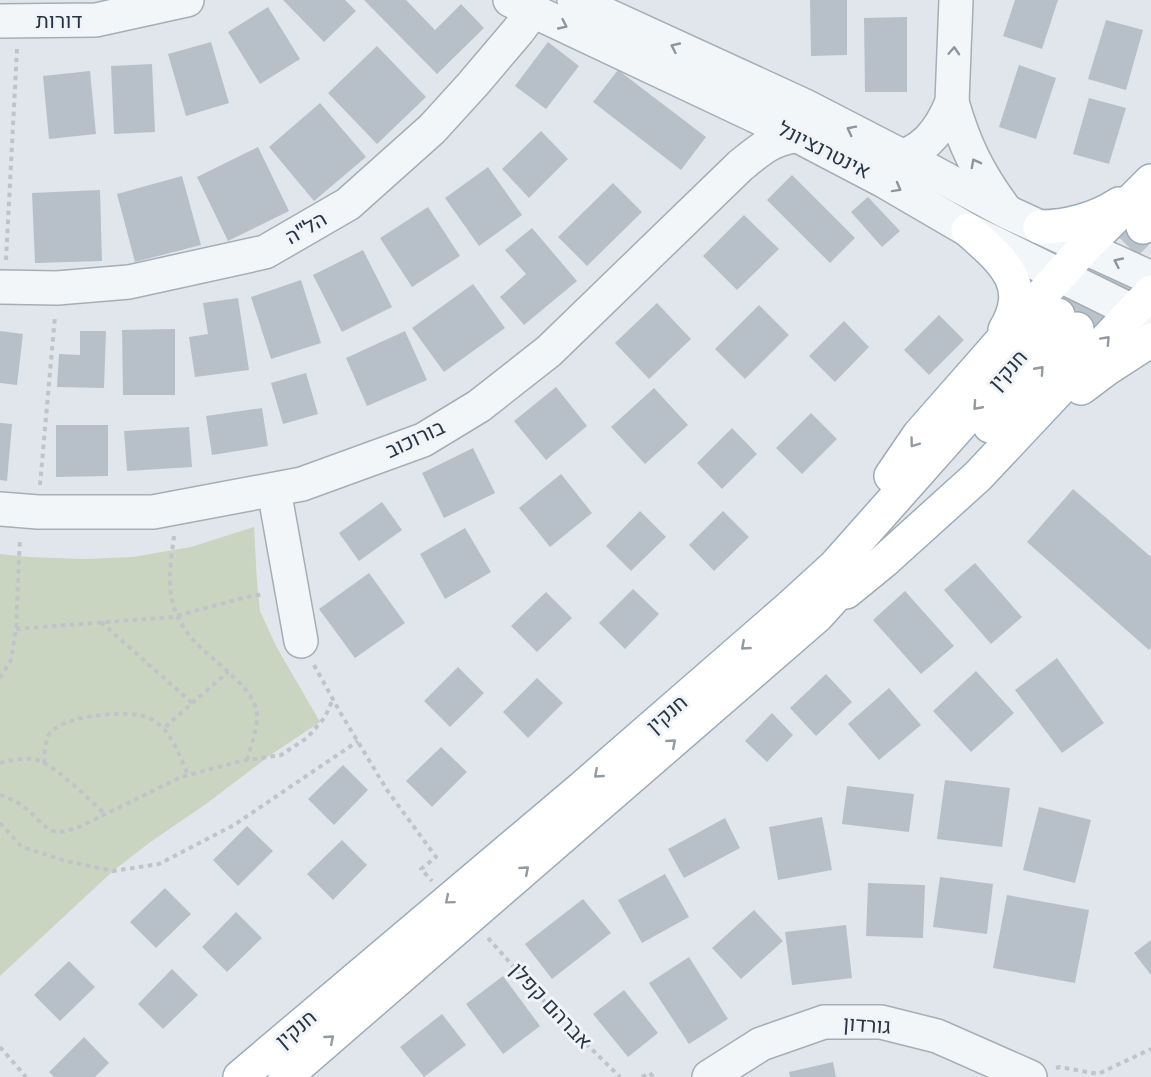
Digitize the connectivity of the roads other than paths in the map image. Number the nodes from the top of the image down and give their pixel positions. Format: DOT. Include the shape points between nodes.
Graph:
graph roads {
  1 [pos="187,0"];
  2 [pos="956,0"];
  3 [pos="586,3"];
  4 [pos="522,5"];
  5 [pos="9,21"];
  6 [pos="721,98"];
  7 [pos="952,102"];
  8 [pos="798,136"];
  9 [pos="827,151"];
  10 [pos="904,156"];
  11 [pos="740,166"];
  12 [pos="1148,184"];
  13 [pos="1007,212"];
  14 [pos="1040,227"];
  15 [pos="968,230"];
  16 [pos="1086,247"];
  17 [pos="1060,275"];
  18 [pos="1151,278"];
  19 [pos="2,287"];
  20 [pos="1145,305"];
  21 [pos="1067,322"];
  22 [pos="1151,340"];
  23 [pos="992,351"];
  24 [pos="1008,444"];
  25 [pos="274,490"];
  26 [pos="0,509"];
  27 [pos="803,612"];
  28 [pos="301,641"];
  29 [pos="1030,1076"];
  30 [pos="240,1077"];
  31 [pos="285,1077"];
  32 [pos="709,1077"];
  1 -- 5 [label="street, דורות" via="96,20"];
  7 -- 2 [label="street, one-way"];
  10 -- 3 [label="street, אינטרנציונל, one-way"];
  4 -- 6 [label="street, אינטרנציונל, one-way"];
  4 -- 19 [label="street, הל\"ה" via="518,31 432,129 348,204 265,252 129,282 57,288"];
  6 -- 8 [label="street, אינטרנציונל"];
  6 -- 11 [label="street" via="743,133 745,149"];
  7 -- 10 [label="street" via="935,133 919,149"];
  13 -- 7 [label="street, one-way" via="975,165"];
  8 -- 9 [label="street, אינטרנציונל"];
  8 -- 11 [label="street, בורוכוב" via="771,142"];
  9 -- 10 [label="street" via="877,160"];
  9 -- 15 [label="street, אינטרנציונל, one-way"];
  10 -- 13 [label="street, אינטרנציונל"];
  11 -- 25 [label="street, בורוכוב" via="549,351 479,406 423,440 302,484"];
  12 -- 14 [label="main road" via="1111,209 1089,218 1063,226"];
  12 -- 16 [label="main road"];
  13 -- 14 [label="street, אינטרנציונל"];
  14 -- 16 [label="street, אינטרנציונל"];
  15 -- 17 [label="street, אינטרנציונל"];
  15 -- 23 [label="main road" via="1004,264 1016,291 1013,314"];
  16 -- 17 [label="main road"];
  18 -- 16 [label="street, אינטרנציונל, one-way"];
  17 -- 20 [label="street, אינטרנציונל"];
  17 -- 23 [label="main road"];
  24 -- 20 [label="main road, one-way"];
  21 -- 27 [label="main road, חנקין"];
  22 -- 24 [label="main road"];
  23 -- 27 [label="main road, one-way" via="919,435 830,562"];
  24 -- 27 [label="main road" via="892,553"];
  25 -- 26 [label="street, בורוכוב" via="153,512 29,525"];
  25 -- 28 [label="street"];
  27 -- 30 [label="main road, חנקין, one-way" via="582,788"];
  31 -- 27 [label="main road, חנקין, one-way" via="597,808"];
  29 -- 32 [label="street, גורדון" via="937,1036 881,1022 824,1022 760,1044"];
}
